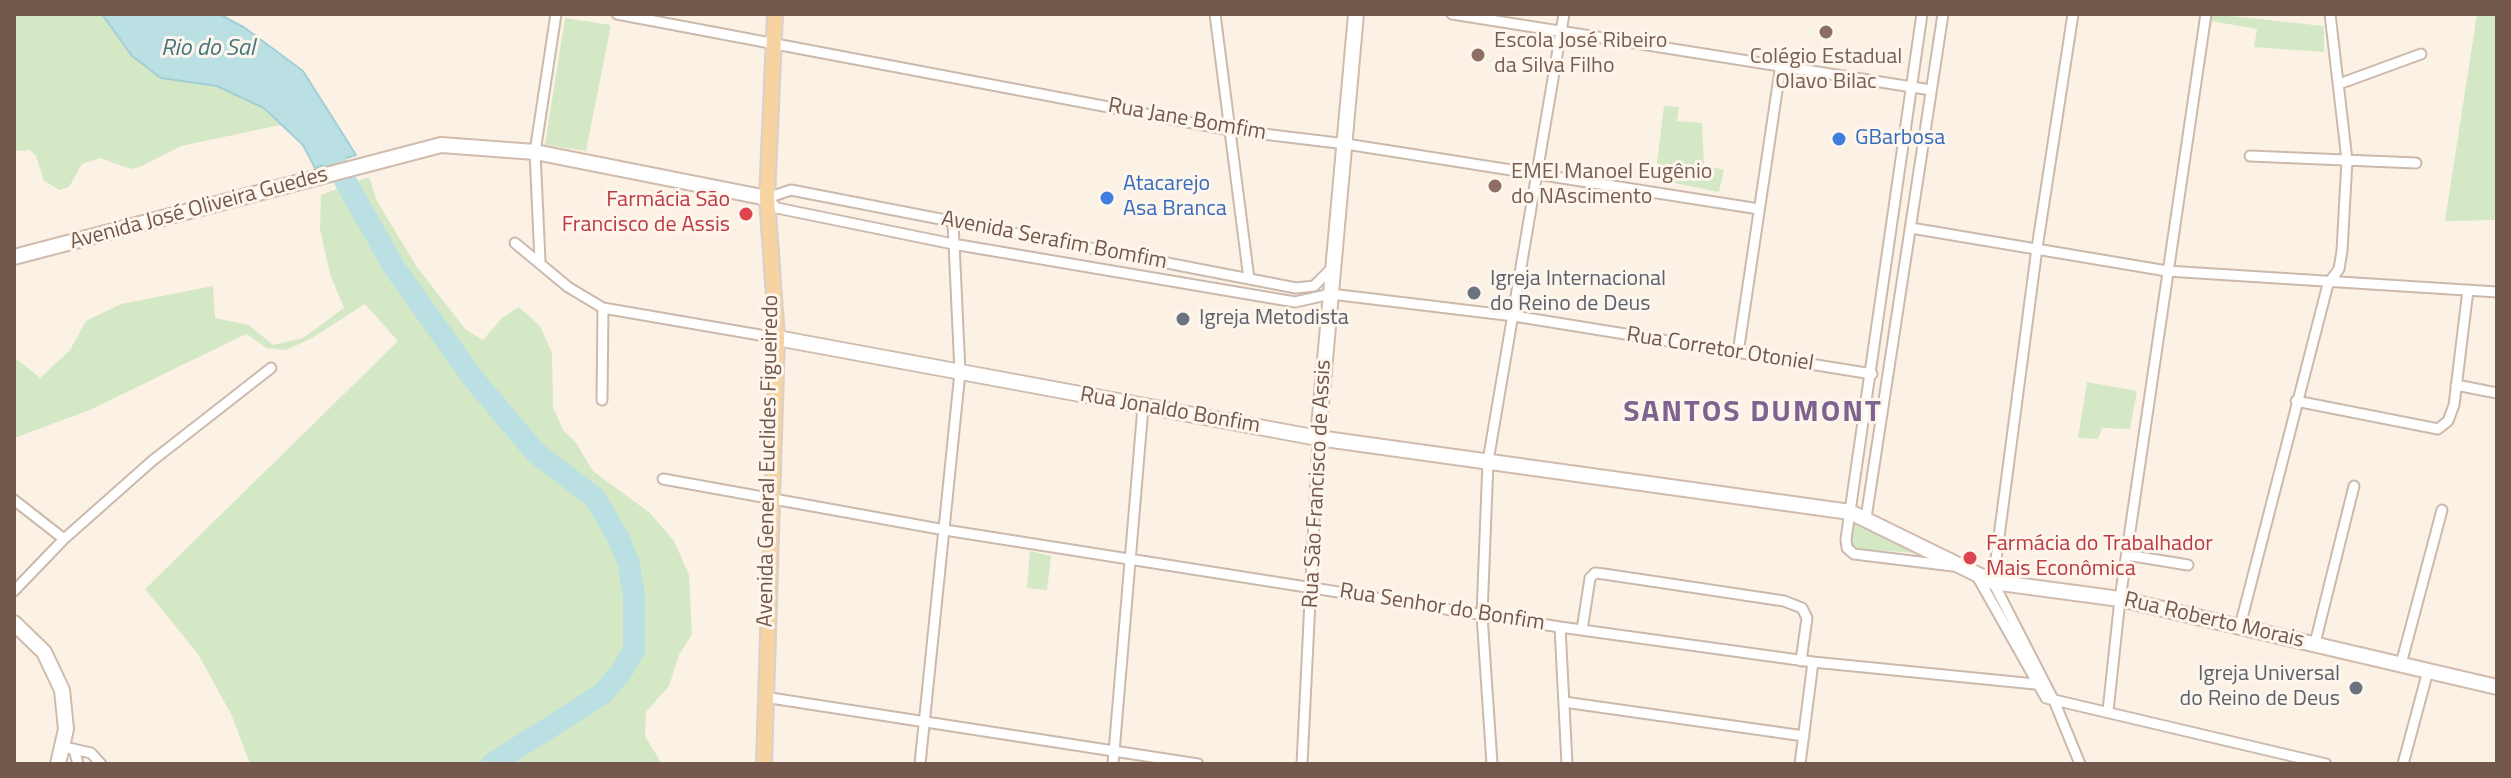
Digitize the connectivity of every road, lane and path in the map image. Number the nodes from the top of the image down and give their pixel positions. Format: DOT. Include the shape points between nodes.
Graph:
graph roads {
  1 [pos="556,14"];
  2 [pos="617,14"];
  3 [pos="775,14"];
  4 [pos="1215,14"];
  5 [pos="1356,14"];
  6 [pos="1452,14"];
  7 [pos="1564,14"];
  8 [pos="1922,14"];
  9 [pos="1943,14"];
  10 [pos="2073,14"];
  11 [pos="2206,14"];
  12 [pos="2330,14"];
  13 [pos="638,16"];
  14 [pos="1561,29"];
  15 [pos="773,44"];
  16 [pos="2421,54"];
  17 [pos="1781,64"];
  18 [pos="2339,84"];
  19 [pos="1911,88"];
  20 [pos="1931,90"];
  21 [pos="1230,130"];
  22 [pos="1346,144"];
  23 [pos="535,152"];
  24 [pos="2250,156"];
  25 [pos="384,158"];
  26 [pos="2347,160"];
  27 [pos="2416,163"];
  28 [pos="1539,173"];
  29 [pos="767,198"];
  30 [pos="1759,209"];
  31 [pos="953,222"];
  32 [pos="1911,228"];
  33 [pos="515,243"];
  34 [pos="953,244"];
  35 [pos="2037,248"];
  36 [pos="14,257"];
  37 [pos="540,261"];
  38 [pos="1333,266"];
  39 [pos="2167,271"];
  40 [pos="1249,279"];
  41 [pos="2328,284"];
  42 [pos="2468,290"];
  43 [pos="2497,292"];
  44 [pos="1331,294"];
  45 [pos="603,308"];
  46 [pos="1514,316"];
  47 [pos="777,338"];
  48 [pos="1738,353"];
  49 [pos="271,368"];
  50 [pos="960,372"];
  51 [pos="1872,374"];
  52 [pos="2456,385"];
  53 [pos="2497,393"];
  54 [pos="602,400"];
  55 [pos="2296,401"];
  56 [pos="1143,407"];
  57 [pos="1318,438"];
  58 [pos="1488,461"];
  59 [pos="663,479"];
  60 [pos="2354,486"];
  61 [pos="769,499"];
  62 [pos="14,500"];
  63 [pos="2442,510"];
  64 [pos="1850,512"];
  65 [pos="1866,518"];
  66 [pos="945,530"];
  67 [pos="64,539"];
  68 [pos="2127,555"];
  69 [pos="1128,558"];
  70 [pos="2188,565"];
  71 [pos="1958,567"];
  72 [pos="1977,576"];
  73 [pos="1993,582"];
  74 [pos="1312,587"];
  75 [pos="14,591"];
  76 [pos="2120,599"];
  77 [pos="1482,615"];
  78 [pos="14,623"];
  79 [pos="2240,626"];
  80 [pos="1560,627"];
  81 [pos="1582,630"];
  82 [pos="2315,643"];
  83 [pos="1801,661"];
  84 [pos="1813,662"];
  85 [pos="2401,664"];
  86 [pos="2428,671"];
  87 [pos="2035,684"];
  88 [pos="2497,687"];
  89 [pos="764,697"];
  90 [pos="1564,702"];
  91 [pos="2055,703"];
  92 [pos="2108,711"];
  93 [pos="924,723"];
  94 [pos="1804,736"];
  95 [pos="69,748"];
  96 [pos="1114,752"];
  97 [pos="58,764"];
  98 [pos="78,764"];
  99 [pos="101,764"];
  100 [pos="764,764"];
  101 [pos="920,764"];
  102 [pos="1113,764"];
  103 [pos="1198,764"];
  104 [pos="1302,764"];
  105 [pos="1492,764"];
  106 [pos="1567,764"];
  107 [pos="1800,764"];
  108 [pos="2080,764"];
  109 [pos="2326,764"];
  110 [pos="2403,764"];
  1 -- 23 [label="street"];
  2 -- 13 [label="street, Rua Jane Bomfim"];
  3 -- 15 [label="main road, Avenida General Euclides Figueiredo"];
  4 -- 21 [label="street"];
  5 -- 22 [label="street, Rua São Francisco de Assis"];
  6 -- 14 [label="street"];
  7 -- 14 [label="street"];
  8 -- 19 [label="street"];
  9 -- 20 [label="street"];
  10 -- 35 [label="street"];
  11 -- 39 [label="street"];
  12 -- 18 [label="street"];
  13 -- 15 [label="street, Rua Jane Bomfim"];
  14 -- 17 [label="street"];
  14 -- 28 [label="street"];
  15 -- 21 [label="street, Rua Jane Bomfim"];
  15 -- 29 [label="main road, Avenida General Euclides Figueiredo"];
  16 -- 18 [label="street"];
  17 -- 19 [label="street"];
  17 -- 30 [label="street"];
  18 -- 26 [label="street"];
  19 -- 20 [label="street"];
  19 -- 51 [label="street"];
  20 -- 32 [label="street"];
  21 -- 22 [label="street, Rua Jane Bomfim"];
  21 -- 40 [label="street"];
  22 -- 28 [label="street, Rua Jane Bomfim"];
  22 -- 38 [label="street, Rua São Francisco de Assis"];
  23 -- 25 [label="street, Avenida Serafim Bomfim" via="441,145"];
  23 -- 29 [label="street, Avenida Serafim Bomfim"];
  23 -- 37 [label="street"];
  24 -- 26 [label="street"];
  25 -- 36 [label="street, Avenida José Oliveira Guedes"];
  26 -- 27 [label="street"];
  26 -- 41 [label="street" via="2342,251 2339,269"];
  28 -- 30 [label="street, Rua Jane Bomfim"];
  28 -- 46 [label="street"];
  29 -- 31 [label="street, Avenida Serafim Bomfim" via="791,190"];
  29 -- 34 [label="street, Avenida Serafim Bomfim" via="777,208"];
  29 -- 47 [label="main road, Avenida General Euclides Figueiredo"];
  30 -- 48 [label="street"];
  31 -- 34 [label="street"];
  31 -- 40 [label="street, Avenida Serafim Bomfim"];
  32 -- 35 [label="street"];
  32 -- 65 [label="street"];
  33 -- 37 [label="street, Rua Jonaldo Bonfim"];
  34 -- 44 [label="street, Avenida Serafim Bomfim" via="1295,302"];
  34 -- 50 [label="street"];
  35 -- 39 [label="street"];
  35 -- 73 [label="street"];
  37 -- 45 [label="street, Rua Jonaldo Bonfim" via="568,287"];
  38 -- 40 [label="street, Avenida Serafim Bomfim" via="1322,282 1305,289"];
  38 -- 44 [label="street, Rua São Francisco de Assis"];
  39 -- 41 [label="street"];
  39 -- 68 [label="street"];
  41 -- 42 [label="street"];
  41 -- 55 [label="street"];
  42 -- 43 [label="street"];
  42 -- 52 [label="street"];
  44 -- 46 [label="street, Rua Corretor Otoniel"];
  44 -- 57 [label="street, Rua São Francisco de Assis"];
  45 -- 47 [label="street, Rua Jonaldo Bonfim"];
  45 -- 54 [label="street"];
  46 -- 48 [label="street, Rua Corretor Otoniel"];
  46 -- 58 [label="street"];
  47 -- 50 [label="street, Rua Jonaldo Bonfim"];
  47 -- 61 [label="main road, Avenida General Euclides Figueiredo"];
  48 -- 51 [label="street, Rua Corretor Otoniel"];
  49 -- 67 [label="street" via="152,461"];
  50 -- 56 [label="street, Rua Jonaldo Bonfim"];
  50 -- 66 [label="street"];
  51 -- 64 [label="street"];
  52 -- 53 [label="street"];
  52 -- 55 [label="street" via="2453,412 2438,429"];
  55 -- 79 [label="street"];
  56 -- 57 [label="street, Rua Jonaldo Bonfim"];
  56 -- 69 [label="street"];
  57 -- 58 [label="street, Rua Jonaldo Bonfim"];
  57 -- 74 [label="street, Rua São Francisco de Assis"];
  58 -- 64 [label="street, Rua Jonaldo Bonfim"];
  58 -- 77 [label="street"];
  59 -- 61 [label="street, Rua Senhor do Bonfim"];
  60 -- 82 [label="street"];
  61 -- 66 [label="street, Rua Senhor do Bonfim"];
  61 -- 89 [label="main road, Avenida General Euclides Figueiredo"];
  62 -- 67 [label="street"];
  63 -- 85 [label="street"];
  64 -- 65 [label="street"];
  64 -- 71 [label="street" via="1848,550"];
  65 -- 71 [label="street"];
  66 -- 69 [label="street, Rua Senhor do Bonfim"];
  66 -- 93 [label="street"];
  67 -- 75 [label="street"];
  68 -- 70 [label="street"];
  68 -- 76 [label="street"];
  69 -- 74 [label="street, Rua Senhor do Bonfim"];
  69 -- 96 [label="street"];
  71 -- 72 [label="street"];
  72 -- 73 [label="street, Rua Roberto Morais"];
  72 -- 87 [label="street"];
  73 -- 76 [label="street, Rua Roberto Morais"];
  73 -- 91 [label="street"];
  74 -- 77 [label="street, Rua Senhor do Bonfim"];
  74 -- 104 [label="street, Rua São Francisco de Assis"];
  76 -- 79 [label="street, Rua Roberto Morais"];
  76 -- 92 [label="street"];
  77 -- 80 [label="street, Rua Senhor do Bonfim"];
  77 -- 105 [label="street"];
  78 -- 95 [label="street" via="35,640 55,671 65,698"];
  79 -- 82 [label="street, Rua Roberto Morais"];
  80 -- 81 [label="street, Rua Senhor do Bonfim"];
  80 -- 90 [label="street"];
  81 -- 83 [label="street, Rua Senhor do Bonfim"];
  81 -- 83 [label="street" via="1590,578 1604,574 1802,608 1807,618"];
  82 -- 85 [label="street, Rua Roberto Morais"];
  83 -- 84 [label="street, Rua Senhor do Bonfim"];
  84 -- 87 [label="street, Rua Senhor do Bonfim"];
  84 -- 94 [label="street"];
  85 -- 86 [label="street, Rua Roberto Morais"];
  86 -- 88 [label="street, Rua Roberto Morais"];
  86 -- 110 [label="street"];
  87 -- 91 [label="street"];
  89 -- 93 [label="street"];
  89 -- 100 [label="main road, Avenida General Euclides Figueiredo"];
  90 -- 94 [label="street"];
  90 -- 106 [label="street"];
  91 -- 92 [label="street"];
  91 -- 108 [label="street"];
  92 -- 109 [label="street"];
  93 -- 96 [label="street"];
  93 -- 101 [label="street"];
  94 -- 107 [label="street"];
  95 -- 97 [label="street"];
  95 -- 98 [label="street"];
  95 -- 99 [label="street" via="91,753"];
  96 -- 102 [label="street"];
  96 -- 103 [label="street"];
}
